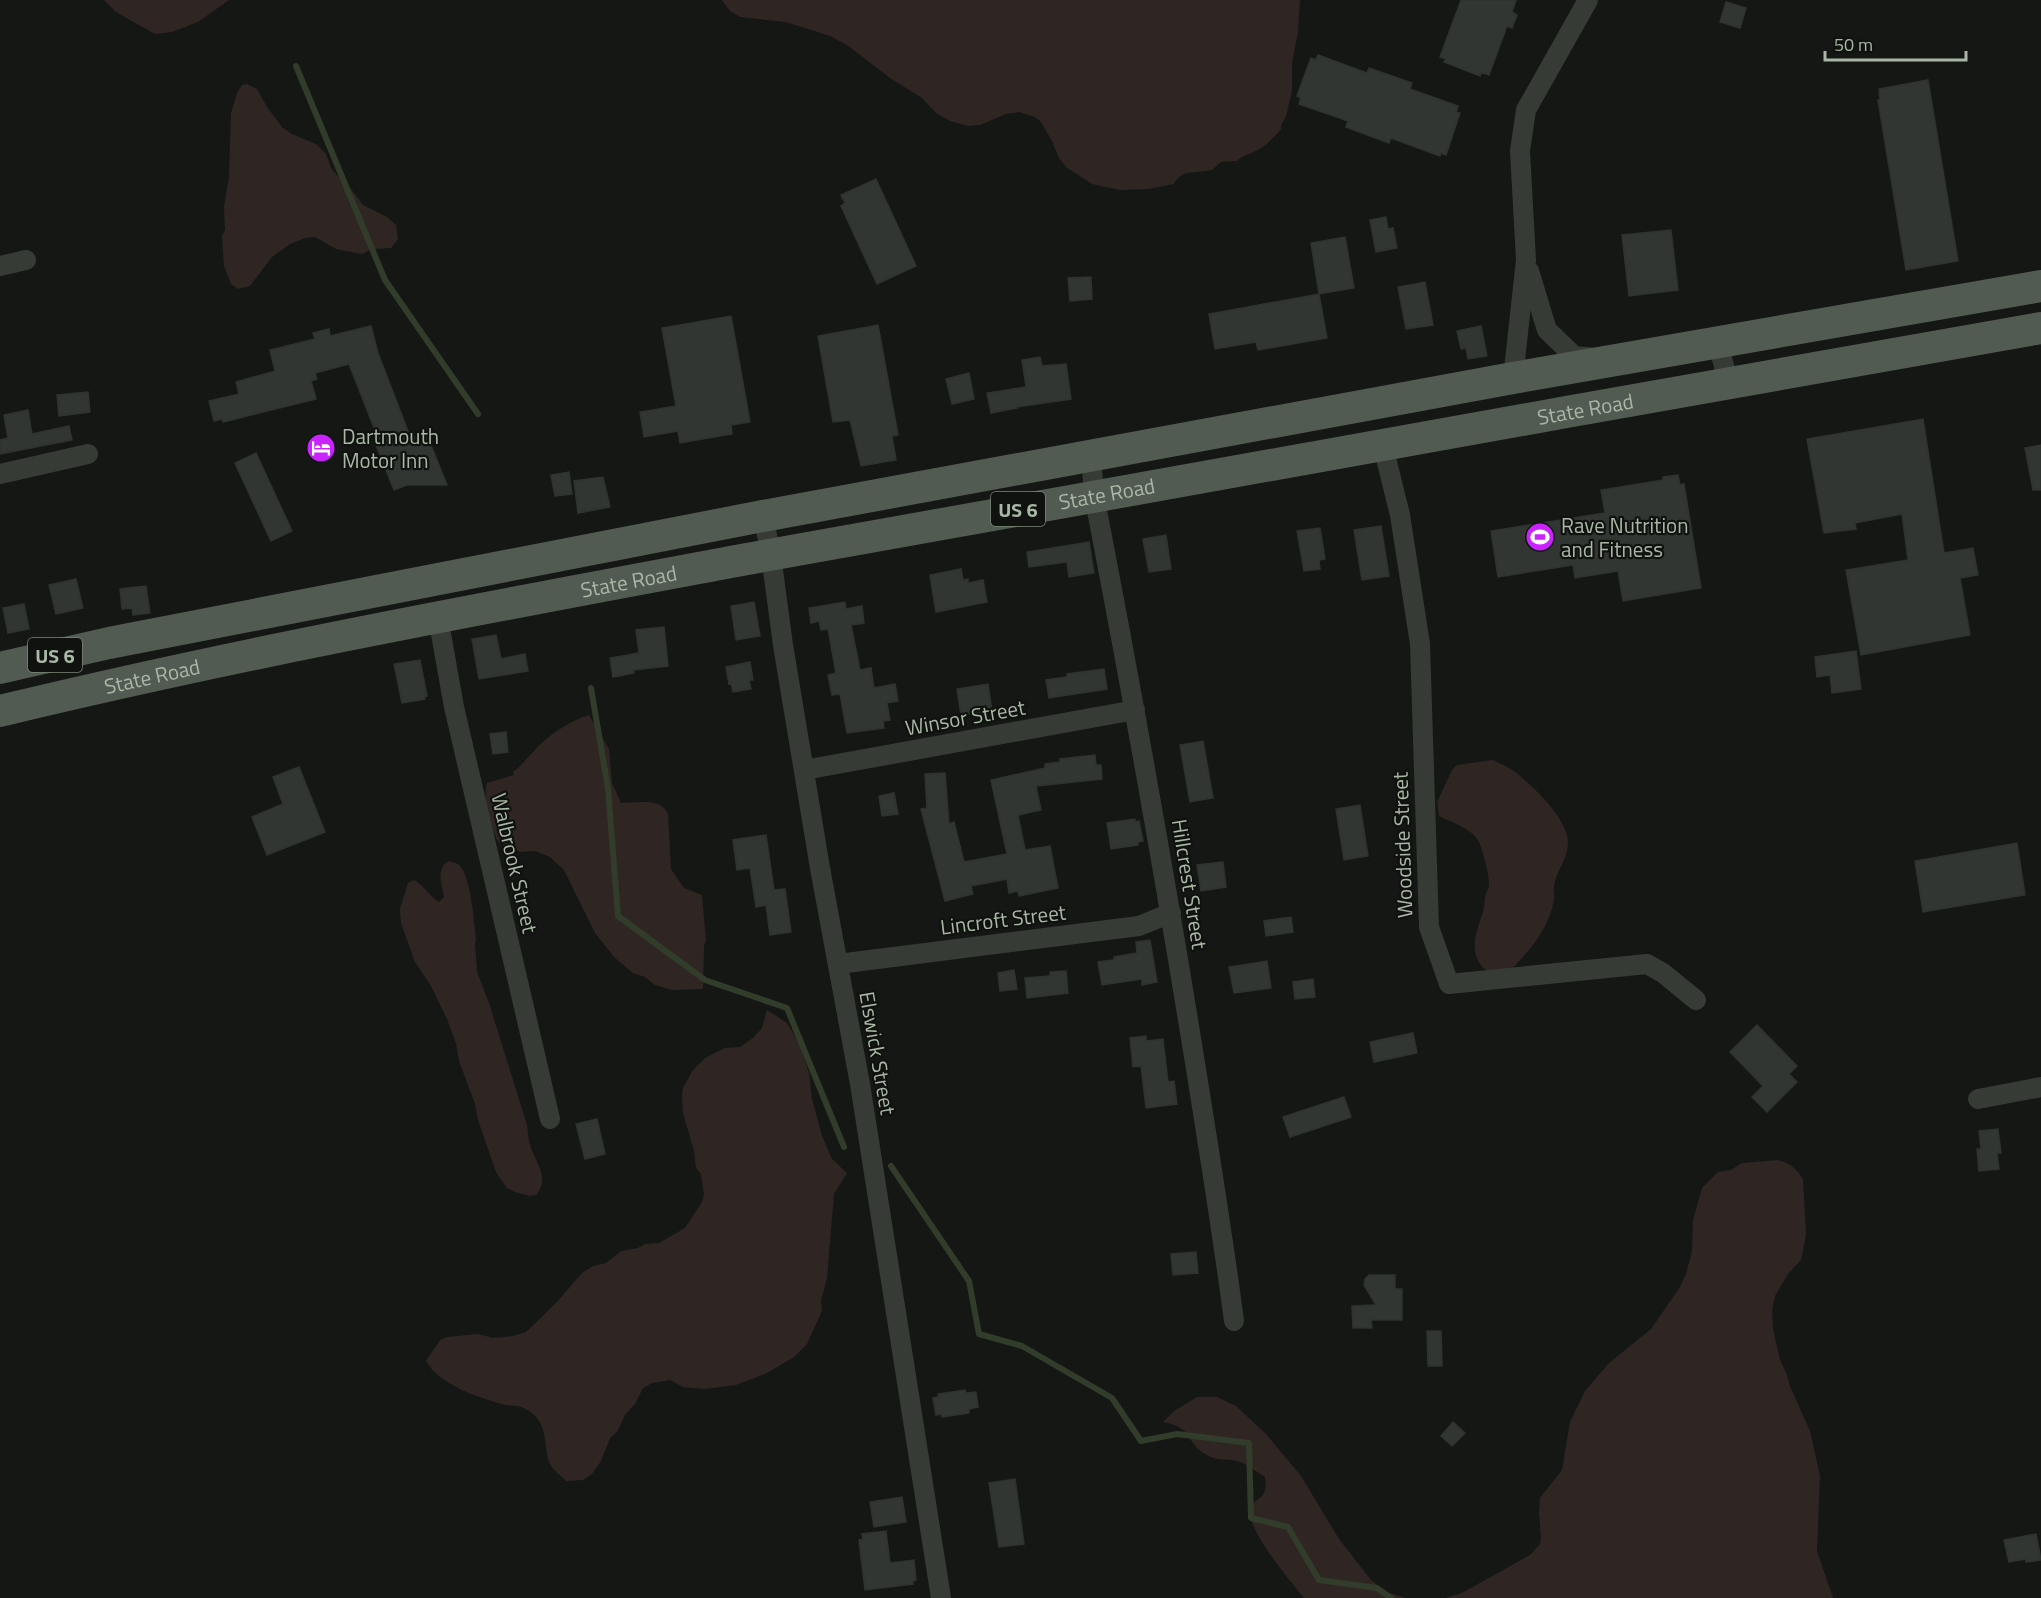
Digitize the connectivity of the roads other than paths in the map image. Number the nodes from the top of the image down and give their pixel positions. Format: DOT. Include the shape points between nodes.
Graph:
graph roads {
  1 [pos="1588,0"];
  2 [pos="26,260"];
  3 [pos="1526,260"];
  4 [pos="0,266"];
  5 [pos="2041,286"];
  6 [pos="2041,328"];
  7 [pos="1718,344"];
  8 [pos="1614,361"];
  9 [pos="1513,378"];
  10 [pos="1729,384"];
  11 [pos="1383,446"];
  12 [pos="88,454"];
  13 [pos="1091,455"];
  14 [pos="0,474"];
  15 [pos="1094,495"];
  16 [pos="763,516"];
  17 [pos="771,555"];
  18 [pos="438,617"];
  19 [pos="0,668"];
  20 [pos="1135,710"];
  21 [pos="0,711"];
  22 [pos="804,770"];
  23 [pos="1171,913"];
  24 [pos="838,963"];
  25 [pos="1696,1000"];
  26 [pos="2041,1086"];
  27 [pos="1978,1099"];
  28 [pos="550,1119"];
  29 [pos="1234,1321"];
  30 [pos="941,1598"];
  1 -- 3 [label="street" via="1526,110 1520,151"];
  2 -- 4 [label="street"];
  3 -- 8 [label="street" via="1547,330 1574,356"];
  3 -- 9 [label="street"];
  5 -- 7 [label="main road, State Road / US 6"];
  6 -- 10 [label="main road, State Road / US 6"];
  7 -- 8 [label="main road, State Road / US 6"];
  7 -- 10 [label="street"];
  8 -- 9 [label="main road, State Road / US 6"];
  9 -- 13 [label="main road, State Road / US 6"];
  10 -- 11 [label="main road, State Road / US 6"];
  11 -- 15 [label="main road, State Road / US 6"];
  11 -- 25 [label="street, Woodside Street" via="1400,515 1420,644 1429,927 1449,984 1647,964"];
  12 -- 14 [label="street"];
  13 -- 15 [label="street, Hillcrest Street"];
  13 -- 16 [label="main road, State Road / US 6"];
  15 -- 17 [label="main road, State Road / US 6"];
  15 -- 20 [label="street, Hillcrest Street"];
  16 -- 17 [label="street, Elswick Street"];
  16 -- 19 [label="main road, State Road / US 6" via="109,643"];
  17 -- 18 [label="main road, State Road / US 6"];
  17 -- 22 [label="street, Elswick Street"];
  18 -- 21 [label="main road, State Road / US 6"];
  18 -- 28 [label="street, Walbrook Street" via="457,719"];
  20 -- 22 [label="street, Winsor Street"];
  20 -- 23 [label="street, Hillcrest Street"];
  22 -- 24 [label="street, Elswick Street"];
  23 -- 24 [label="street, Lincroft Street" via="1139,926"];
  23 -- 29 [label="street, Hillcrest Street"];
  24 -- 30 [label="street, Elswick Street"];
  26 -- 27 [label="street"];
}
